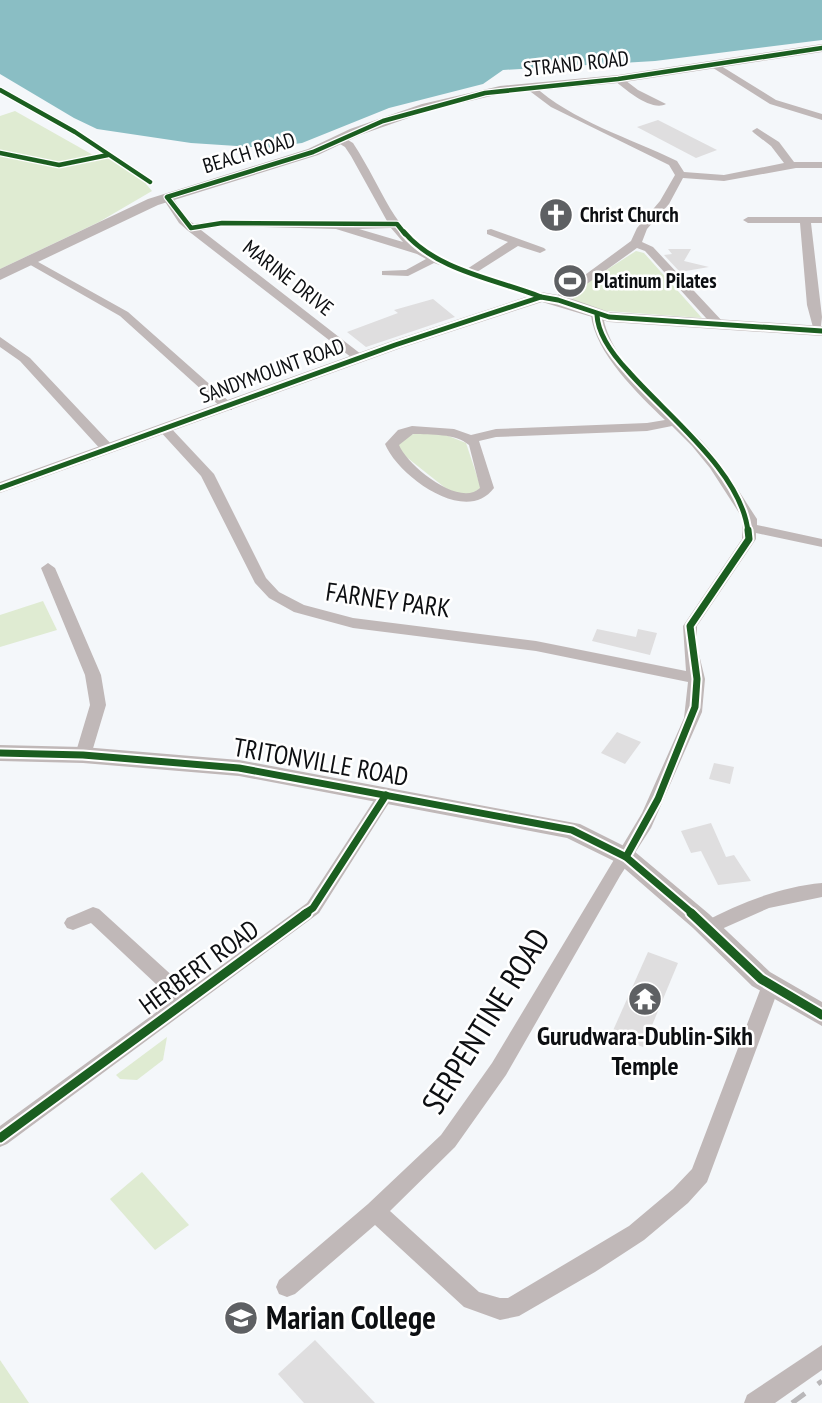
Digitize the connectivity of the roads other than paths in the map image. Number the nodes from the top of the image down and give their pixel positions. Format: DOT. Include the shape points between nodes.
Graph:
graph roads {
  1 [pos="822,48"];
  2 [pos="713,64"];
  3 [pos="618,79"];
  4 [pos="530,87"];
  5 [pos="661,104"];
  6 [pos="822,117"];
  7 [pos="757,131"];
  8 [pos="340,139"];
  9 [pos="790,164"];
  10 [pos="822,165"];
  11 [pos="680,175"];
  12 [pos="167,197"];
  13 [pos="748,220"];
  14 [pos="822,220"];
  15 [pos="805,221"];
  16 [pos="397,225"];
  17 [pos="337,226"];
  18 [pos="191,228"];
  19 [pos="491,232"];
  20 [pos="517,242"];
  21 [pos="636,243"];
  22 [pos="540,250"];
  23 [pos="422,251"];
  24 [pos="436,258"];
  25 [pos="31,261"];
  26 [pos="470,272"];
  27 [pos="386,273"];
  28 [pos="0,275"];
  29 [pos="541,298"];
  30 [pos="558,299"];
  31 [pos="597,315"];
  32 [pos="720,326"];
  33 [pos="821,331"];
  34 [pos="0,341"];
  35 [pos="360,358"];
  36 [pos="228,407"];
  37 [pos="675,422"];
  38 [pos="164,429"];
  39 [pos="470,439"];
  40 [pos="108,449"];
  41 [pos="0,488"];
  42 [pos="751,528"];
  43 [pos="822,543"];
  44 [pos="48,568"];
  45 [pos="697,680"];
  46 [pos="0,753"];
  47 [pos="83,755"];
  48 [pos="386,795"];
  49 [pos="626,857"];
  50 [pos="822,890"];
  51 [pos="73,923"];
  52 [pos="708,928"];
  53 [pos="772,985"];
  54 [pos="187,1001"];
  55 [pos="822,1015"];
  56 [pos="0,1138"];
  57 [pos="375,1211"];
  58 [pos="287,1287"];
  59 [pos="822,1356"];
  60 [pos="755,1403"];
  1 -- 2 [label="main road, STRAND ROAD"];
  2 -- 3 [label="main road, STRAND ROAD"];
  2 -- 6 [label="street" via="773,102"];
  3 -- 4 [label="main road, STRAND ROAD"];
  3 -- 5 [label="street"];
  4 -- 8 [label="main road, STRAND ROAD" via="428,107"];
  4 -- 11 [label="street" via="574,115 673,163"];
  7 -- 9 [label="street"];
  8 -- 12 [label="main road, BEACH ROAD" via="313,152"];
  8 -- 16 [label="street" via="349,145"];
  9 -- 10 [label="street"];
  9 -- 11 [label="street" via="722,178"];
  11 -- 21 [label="street"];
  12 -- 18 [label="street, MARINE DRIVE"];
  12 -- 25 [label="main road, BEACH ROAD"];
  13 -- 15 [label="street"];
  14 -- 15 [label="street"];
  15 -- 33 [label="street" via="813,305"];
  16 -- 17 [label="street"];
  16 -- 23 [label="street"];
  17 -- 18 [label="street" via="222,223"];
  17 -- 23 [label="street"];
  18 -- 35 [label="street, MARINE DRIVE"];
  19 -- 20 [label="street"];
  20 -- 22 [label="street"];
  20 -- 26 [label="street"];
  21 -- 30 [label="street"];
  21 -- 32 [label="street" via="649,249"];
  23 -- 24 [label="street"];
  24 -- 26 [label="street"];
  24 -- 27 [label="street" via="408,273"];
  25 -- 28 [label="main road, BEACH ROAD"];
  25 -- 36 [label="street" via="122,314"];
  26 -- 29 [label="street"];
  29 -- 30 [label="street, SANDYMOUNT ROAD"];
  29 -- 35 [label="street, SANDYMOUNT ROAD"];
  30 -- 31 [label="street, SANDYMOUNT ROAD"];
  31 -- 32 [label="street, SANDYMOUNT ROAD"];
  31 -- 37 [label="street" via="613,356"];
  32 -- 33 [label="street, SANDYMOUNT ROAD"];
  34 -- 40 [label="street" via="23,359"];
  35 -- 36 [label="street, SANDYMOUNT ROAD"];
  36 -- 38 [label="street, SANDYMOUNT ROAD"];
  37 -- 39 [label="street" via="496,433"];
  37 -- 42 [label="street" via="715,466 745,510"];
  38 -- 40 [label="street, SANDYMOUNT ROAD"];
  38 -- 45 [label="street, FARNEY PARK" via="206,474 262,582 299,609 354,623 536,646"];
  39 -- 39 [label="street" via="412,430 392,444 396,454 448,496 466,499 487,488"];
  40 -- 41 [label="street, SANDYMOUNT ROAD"];
  42 -- 43 [label="street"];
  42 -- 45 [label="street, SERPENTINE ROAD" via="749,539 690,626"];
  44 -- 47 [label="street" via="93,675 98,705"];
  45 -- 49 [label="street, SERPENTINE ROAD" via="688,729 658,799"];
  46 -- 47 [label="street, TRITONVILLE ROAD"];
  47 -- 48 [label="street, TRITONVILLE ROAD" via="239,768"];
  48 -- 49 [label="street, TRITONVILLE ROAD" via="572,830"];
  48 -- 54 [label="street, HERBERT ROAD" via="313,908"];
  49 -- 52 [label="street, TRITONVILLE ROAD"];
  49 -- 57 [label="street, SERPENTINE ROAD" via="476,1105 449,1141"];
  50 -- 52 [label="street" via="749,907"];
  51 -- 54 [label="street" via="93,914"];
  52 -- 53 [label="street, TRITONVILLE ROAD"];
  53 -- 55 [label="street, TRITONVILLE ROAD"];
  53 -- 57 [label="street" via="700,1175 655,1220 511,1308 472,1300"];
  54 -- 56 [label="street, HERBERT ROAD"];
  57 -- 58 [label="street, SERPENTINE ROAD"];
  59 -- 60 [label="street"];
}
